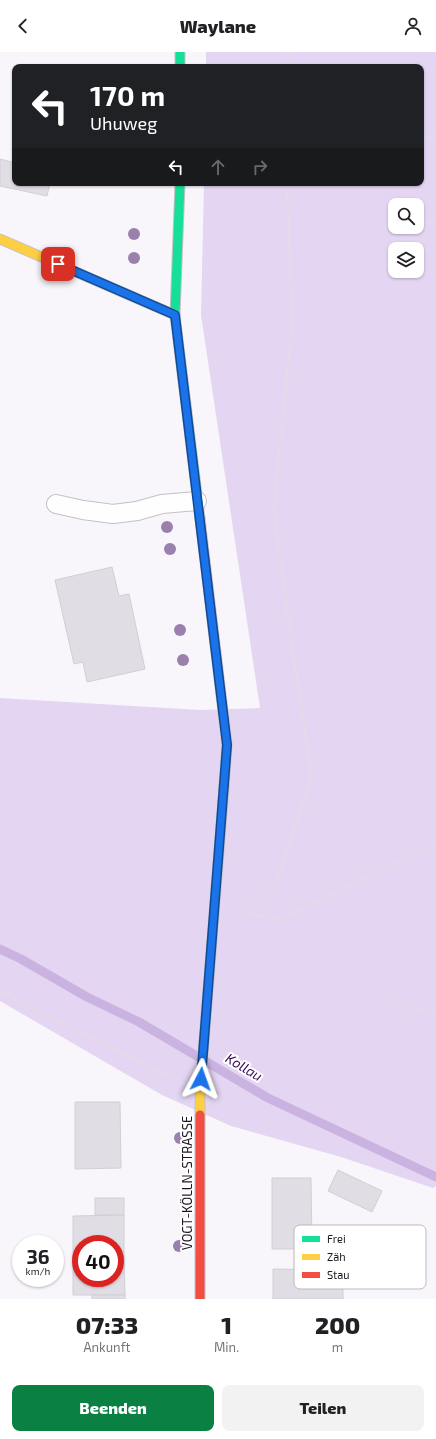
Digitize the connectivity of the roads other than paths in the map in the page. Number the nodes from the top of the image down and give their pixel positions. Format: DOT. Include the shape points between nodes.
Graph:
graph roads {
  1 [pos="180,52"];
  2 [pos="180,64"];
  3 [pos="180,186"];
  4 [pos="0,239"];
  5 [pos="175,315"];
  6 [pos="197,501"];
  7 [pos="56,504"];
  8 [pos="200,1299"];
  1 -- 2 [label="street"];
  3 -- 5 [label="street, VOGT-KÖLLN-STRASSE"];
  4 -- 5 [label="street"];
  5 -- 6 [label="street, VOGT-KÖLLN-STRASSE"];
  6 -- 7 [label="lane" via="162,504 113,514"];
  6 -- 8 [label="street, VOGT-KÖLLN-STRASSE" via="227,745 200,1092"];
}
